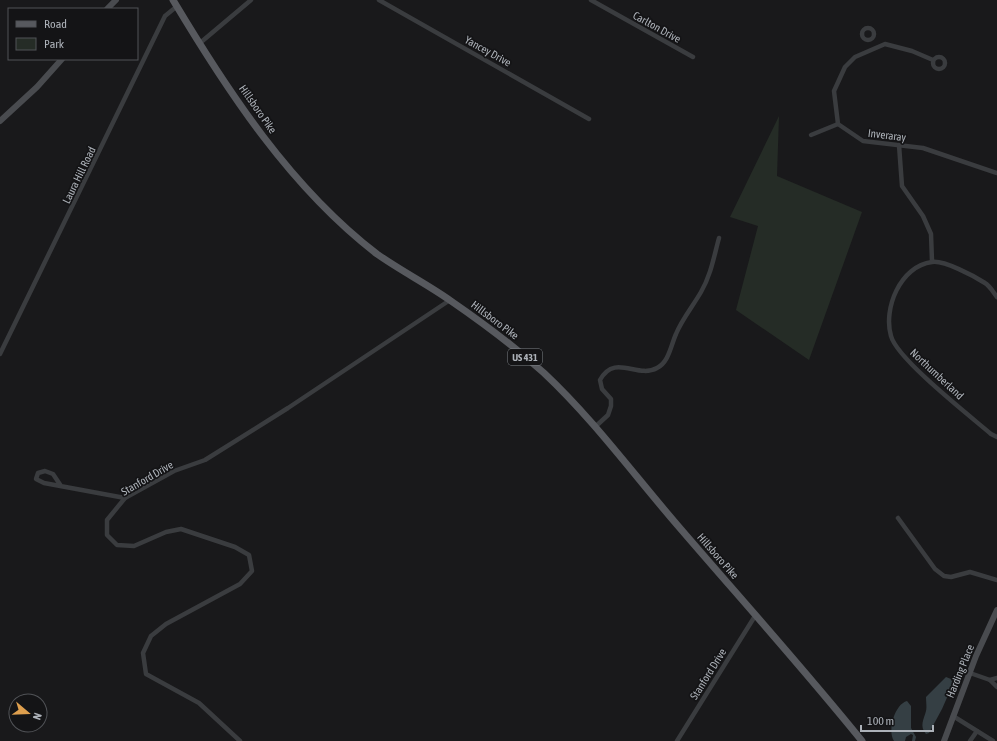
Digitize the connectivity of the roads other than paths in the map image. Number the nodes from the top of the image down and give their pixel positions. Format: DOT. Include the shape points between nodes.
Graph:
graph roads {
  1 [pos="116,0"];
  2 [pos="251,0"];
  3 [pos="379,0"];
  4 [pos="592,0"];
  5 [pos="174,3"];
  6 [pos="108,8"];
  7 [pos="870,40"];
  8 [pos="200,42"];
  9 [pos="873,48"];
  10 [pos="693,57"];
  11 [pos="61,60"];
  12 [pos="933,60"];
  13 [pos="589,119"];
  14 [pos="0,121"];
  15 [pos="838,124"];
  16 [pos="811,135"];
  17 [pos="899,145"];
  18 [pos="997,173"];
  19 [pos="719,238"];
  20 [pos="932,261"];
  21 [pos="997,297"];
  22 [pos="450,300"];
  23 [pos="0,354"];
  24 [pos="596,427"];
  25 [pos="997,437"];
  26 [pos="61,486"];
  27 [pos="125,498"];
  28 [pos="898,518"];
  29 [pos="997,580"];
  30 [pos="997,610"];
  31 [pos="755,616"];
  32 [pos="970,673"];
  33 [pos="997,678"];
  34 [pos="990,680"];
  35 [pos="997,687"];
  36 [pos="953,716"];
  37 [pos="977,731"];
  38 [pos="240,741"];
  39 [pos="677,741"];
  40 [pos="862,741"];
  41 [pos="944,741"];
  42 [pos="970,741"];
  43 [pos="994,741"];
  1 -- 6 [label="main road"];
  2 -- 8 [label="street"];
  3 -- 13 [label="street, Yancey Drive"];
  4 -- 10 [label="street, Carlton Drive"];
  5 -- 8 [label="main road, Hillsboro Pike / US 431"];
  5 -- 23 [label="street, Laura Hill Road" via="165,16"];
  7 -- 9 [label="street"];
  8 -- 22 [label="main road, Hillsboro Pike / US 431" via="278,158 318,200 378,254"];
  9 -- 12 [label="street" via="885,44 897,46"];
  9 -- 15 [label="street" via="855,57 845,67 834,91"];
  11 -- 14 [label="main road" via="37,87"];
  15 -- 16 [label="street"];
  15 -- 17 [label="street, Inveraray" via="863,141"];
  17 -- 18 [label="street, Inveraray" via="923,148"];
  17 -- 20 [label="street" via="902,186 923,216 931,234"];
  19 -- 24 [label="street" via="708,278 676,333 664,362 649,370 610,368 603,373 600,380 602,389 610,399 610,406 608,415"];
  20 -- 21 [label="street" via="958,268 986,284"];
  20 -- 25 [label="street, Northumberland" via="916,268 902,280 889,309 891,337 905,358"];
  22 -- 24 [label="main road, Hillsboro Pike / US 431" via="543,372"];
  22 -- 27 [label="street, Stanford Drive" via="205,460 174,471"];
  24 -- 31 [label="main road, Hillsboro Pike / US 431"];
  26 -- 26 [label="street" via="52,474 45,471 38,473 36,479"];
  26 -- 27 [label="street"];
  27 -- 38 [label="street, Stanford Drive" via="107,520 107,535 117,545 134,546 166,532 181,529 235,547 249,555 252,571 240,584 166,624 151,636 143,653 146,674 199,703"];
  28 -- 29 [label="street" via="935,570 944,576 951,577 970,572"];
  30 -- 32 [label="main road, Harding Place"];
  31 -- 39 [label="street, Stanford Drive"];
  31 -- 40 [label="main road, Hillsboro Pike / US 431"];
  32 -- 34 [label="street"];
  32 -- 36 [label="main road, Harding Place"];
  33 -- 34 [label="street"];
  34 -- 35 [label="street"];
  36 -- 37 [label="street"];
  36 -- 41 [label="main road, Harding Place"];
  37 -- 42 [label="street"];
  37 -- 43 [label="street"];
}
